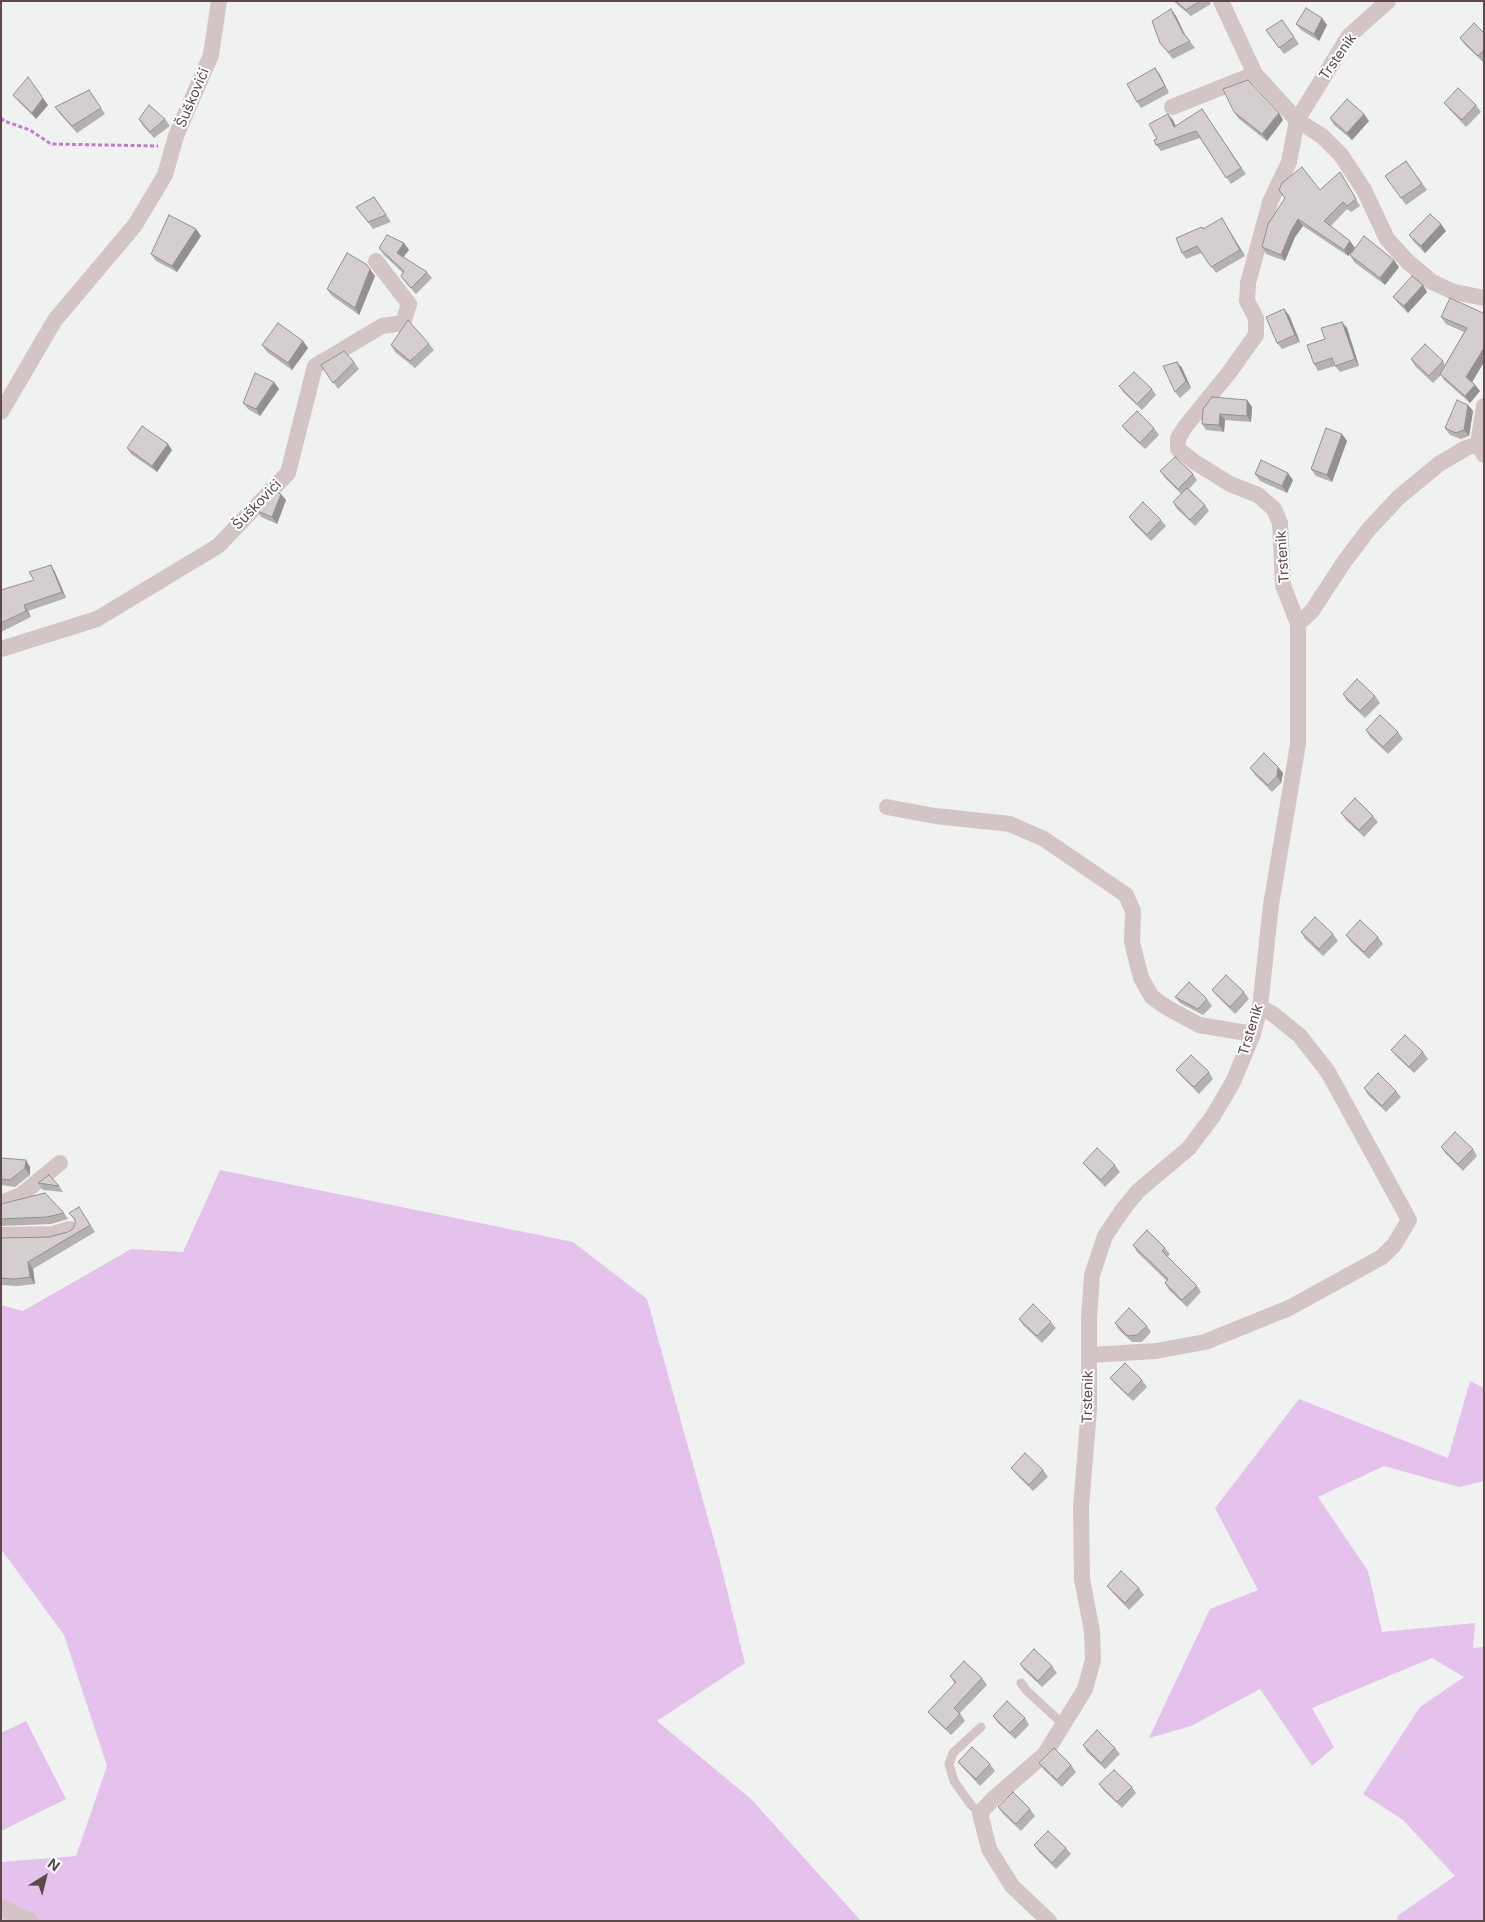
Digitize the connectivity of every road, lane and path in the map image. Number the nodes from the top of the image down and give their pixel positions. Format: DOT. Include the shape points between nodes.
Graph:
graph roads {
  1 [pos="219,1"];
  2 [pos="1221,1"];
  3 [pos="1388,1"];
  4 [pos="1255,74"];
  5 [pos="1172,108"];
  6 [pos="1,118"];
  7 [pos="1297,120"];
  8 [pos="176,136"];
  9 [pos="376,261"];
  10 [pos="1484,298"];
  11 [pos="1484,406"];
  12 [pos="1,412"];
  13 [pos="1481,449"];
  14 [pos="1298,624"];
  15 [pos="1,649"];
  16 [pos="887,806"];
  17 [pos="1260,1007"];
  18 [pos="1253,1034"];
  19 [pos="60,1163"];
  20 [pos="1,1202"];
  21 [pos="70,1229"];
  22 [pos="1,1235"];
  23 [pos="1089,1355"];
  24 [pos="1021,1683"];
  25 [pos="1064,1725"];
  26 [pos="981,1727"];
  27 [pos="980,1813"];
  28 [pos="1,1907"];
  29 [pos="30,1921"];
  30 [pos="1049,1921"];
  1 -- 8 [label="street, Šuškovići" via="211,55"];
  2 -- 4 [label="street"];
  3 -- 7 [label="street, Trstenik" via="1349,36"];
  4 -- 5 [label="street"];
  4 -- 7 [label="street"];
  6 -- 8 [label="path" via="30,130 51,144 157,146"];
  7 -- 10 [label="street" via="1322,136 1341,155 1364,190 1387,239 1408,262 1432,282 1454,292"];
  7 -- 14 [label="street, Trstenik" via="1289,162 1270,202 1248,283 1247,301 1256,318 1256,335 1178,438 1178,449 1230,484 1258,495 1274,509 1280,523 1283,585"];
  8 -- 12 [label="street, Šuškovići" via="165,175 135,225 55,320"];
  9 -- 15 [label="street, Šuškovići" via="409,304 403,323 382,326 315,366 288,473 218,546 97,619"];
  11 -- 13 [label="street"];
  13 -- 14 [label="street" via="1466,448 1439,464 1399,497 1369,529 1312,611"];
  14 -- 17 [label="street, Trstenik" via="1298,744 1271,905"];
  16 -- 18 [label="street" via="935,816 1010,824 1044,839 1126,895 1133,911 1132,942 1141,978 1152,997 1199,1024"];
  17 -- 18 [label="street, Trstenik"];
  17 -- 23 [label="street" via="1300,1036 1328,1072 1409,1220 1394,1245 1382,1257 1289,1308 1205,1342 1156,1351"];
  18 -- 23 [label="street, Trstenik" via="1233,1082 1190,1148 1138,1191 1106,1236 1092,1275"];
  19 -- 20 [label="street" via="20,1194"];
  21 -- 22 [label="street" via="53,1234"];
  23 -- 25 [label="street, Trstenik" via="1089,1409 1080,1507 1082,1579 1092,1631 1093,1660 1085,1688"];
  24 -- 25 [label="lane"];
  25 -- 27 [label="street, Trstenik" via="1045,1754"];
  26 -- 27 [label="lane" via="953,1753 949,1764 954,1781"];
  27 -- 30 [label="street" via="989,1850 1012,1886"];
  28 -- 29 [label="street"];
}
